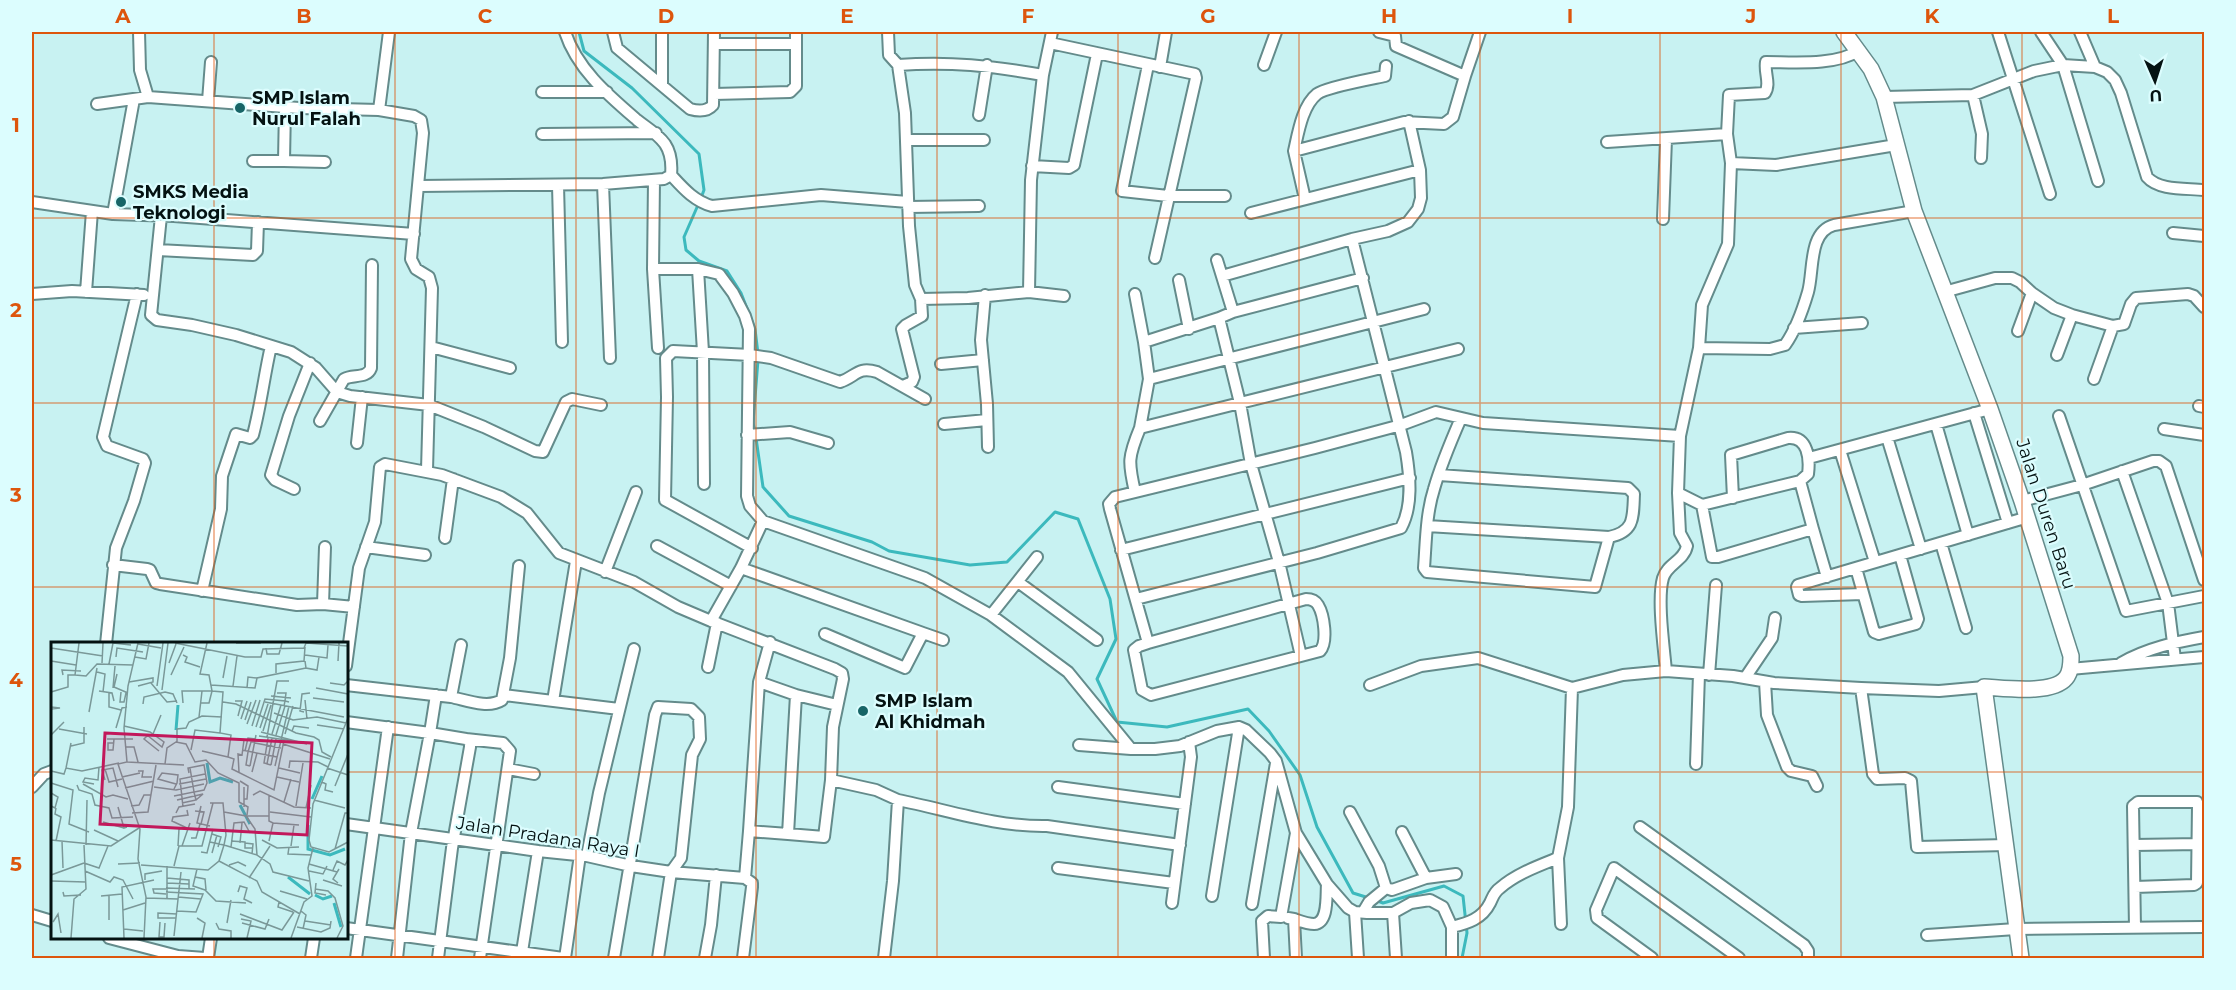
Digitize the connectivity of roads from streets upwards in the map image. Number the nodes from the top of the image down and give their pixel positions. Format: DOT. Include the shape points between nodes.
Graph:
graph roads {
  1 [pos="139,32"];
  2 [pos="389,32"];
  3 [pos="565,32"];
  4 [pos="613,32"];
  5 [pos="662,32"];
  6 [pos="714,32"];
  7 [pos="795,32"];
  8 [pos="888,32"];
  9 [pos="1052,32"];
  10 [pos="1166,32"];
  11 [pos="1276,32"];
  12 [pos="1379,32"];
  13 [pos="1480,32"];
  14 [pos="1844,32"];
  15 [pos="1998,32"];
  16 [pos="2041,32"];
  17 [pos="2080,32"];
  18 [pos="1050,43"];
  19 [pos="714,44"];
  20 [pos="796,44"];
  21 [pos="1858,51"];
  22 [pos="1097,54"];
  23 [pos="211,62"];
  24 [pos="898,65"];
  25 [pos="987,65"];
  26 [pos="1148,65"];
  27 [pos="1264,65"];
  28 [pos="2063,65"];
  29 [pos="1386,66"];
  30 [pos="1160,67"];
  31 [pos="2096,67"];
  32 [pos="1043,75"];
  33 [pos="1465,76"];
  34 [pos="2013,80"];
  35 [pos="662,84"];
  36 [pos="543,92"];
  37 [pos="608,92"];
  38 [pos="714,94"];
  39 [pos="1979,94"];
  40 [pos="148,97"];
  41 [pos="1884,97"];
  42 [pos="134,99"];
  43 [pos="208,101"];
  44 [pos="97,104"];
  45 [pos="285,107"];
  46 [pos="379,110"];
  47 [pos="979,115"];
  48 [pos="1409,121"];
  49 [pos="656,133"];
  50 [pos="542,134"];
  51 [pos="1727,134"];
  52 [pos="1666,139"];
  53 [pos="907,140"];
  54 [pos="984,140"];
  55 [pos="1607,142"];
  56 [pos="1896,145"];
  57 [pos="1294,151"];
  58 [pos="1980,158"];
  59 [pos="253,161"];
  60 [pos="284,161"];
  61 [pos="325,162"];
  62 [pos="1731,163"];
  63 [pos="1032,166"];
  64 [pos="1420,170"];
  65 [pos="671,175"];
  66 [pos="654,180"];
  67 [pos="2098,182"];
  68 [pos="603,184"];
  69 [pos="558,185"];
  70 [pos="419,186"];
  71 [pos="2205,190"];
  72 [pos="2050,194"];
  73 [pos="1168,196"];
  74 [pos="1225,196"];
  75 [pos="1305,199"];
  76 [pos="32,202"];
  77 [pos="908,205"];
  78 [pos="979,206"];
  79 [pos="92,211"];
  80 [pos="1914,211"];
  81 [pos="1251,213"];
  82 [pos="113,214"];
  83 [pos="161,216"];
  84 [pos="1663,219"];
  85 [pos="258,222"];
  86 [pos="2173,233"];
  87 [pos="414,234"];
  88 [pos="2205,236"];
  89 [pos="1352,239"];
  90 [pos="159,250"];
  91 [pos="1155,258"];
  92 [pos="1217,260"];
  93 [pos="372,265"];
  94 [pos="653,269"];
  95 [pos="698,269"];
  96 [pos="1222,276"];
  97 [pos="1363,278"];
  98 [pos="1179,280"];
  99 [pos="86,292"];
  100 [pos="1029,292"];
  101 [pos="1944,292"];
  102 [pos="2032,293"];
  103 [pos="32,294"];
  104 [pos="137,294"];
  105 [pos="1135,294"];
  106 [pos="985,295"];
  107 [pos="153,296"];
  108 [pos="1064,296"];
  109 [pos="921,299"];
  110 [pos="2205,307"];
  111 [pos="1424,309"];
  112 [pos="1233,312"];
  113 [pos="2072,315"];
  114 [pos="1219,318"];
  115 [pos="1373,321"];
  116 [pos="1862,323"];
  117 [pos="2113,326"];
  118 [pos="1794,328"];
  119 [pos="1189,329"];
  120 [pos="2018,331"];
  121 [pos="562,342"];
  122 [pos="1144,342"];
  123 [pos="271,346"];
  124 [pos="431,347"];
  125 [pos="658,348"];
  126 [pos="1700,348"];
  127 [pos="1458,349"];
  128 [pos="703,352"];
  129 [pos="752,355"];
  130 [pos="2057,355"];
  131 [pos="610,358"];
  132 [pos="1231,359"];
  133 [pos="983,360"];
  134 [pos="310,363"];
  135 [pos="941,364"];
  136 [pos="1384,366"];
  137 [pos="510,368"];
  138 [pos="2094,379"];
  139 [pos="1149,380"];
  140 [pos="903,386"];
  141 [pos="337,392"];
  142 [pos="362,397"];
  143 [pos="925,399"];
  144 [pos="1240,403"];
  145 [pos="429,405"];
  146 [pos="602,405"];
  147 [pos="1982,411"];
  148 [pos="2059,416"];
  149 [pos="1457,417"];
  150 [pos="987,420"];
  151 [pos="320,421"];
  152 [pos="944,424"];
  153 [pos="1401,424"];
  154 [pos="1936,424"];
  155 [pos="1140,428"];
  156 [pos="2164,429"];
  157 [pos="750,434"];
  158 [pos="2205,435"];
  159 [pos="1680,436"];
  160 [pos="1887,437"];
  161 [pos="357,443"];
  162 [pos="828,443"];
  163 [pos="988,447"];
  164 [pos="1840,450"];
  165 [pos="1809,458"];
  166 [pos="1251,464"];
  167 [pos="427,470"];
  168 [pos="2122,471"];
  169 [pos="1438,475"];
  170 [pos="1410,478"];
  171 [pos="453,479"];
  172 [pos="1800,482"];
  173 [pos="704,484"];
  174 [pos="2082,485"];
  175 [pos="294,489"];
  176 [pos="636,492"];
  177 [pos="1135,492"];
  178 [pos="1678,493"];
  179 [pos="1733,498"];
  180 [pos="2022,501"];
  181 [pos="1702,505"];
  182 [pos="1265,515"];
  183 [pos="2028,517"];
  184 [pos="763,521"];
  185 [pos="2008,523"];
  186 [pos="1427,526"];
  187 [pos="1813,529"];
  188 [pos="1968,535"];
  189 [pos="1609,537"];
  190 [pos="445,538"];
  191 [pos="1941,543"];
  192 [pos="657,546"];
  193 [pos="325,547"];
  194 [pos="366,547"];
  195 [pos="752,548"];
  196 [pos="1921,549"];
  197 [pos="1121,550"];
  198 [pos="425,555"];
  199 [pos="1900,555"];
  200 [pos="1037,557"];
  201 [pos="576,561"];
  202 [pos="1279,562"];
  203 [pos="1875,562"];
  204 [pos="112,565"];
  205 [pos="519,566"];
  206 [pos="741,568"];
  207 [pos="1856,568"];
  208 [pos="604,572"];
  209 [pos="1827,576"];
  210 [pos="2205,580"];
  211 [pos="1018,582"];
  212 [pos="1716,585"];
  213 [pos="731,586"];
  214 [pos="202,591"];
  215 [pos="1863,594"];
  216 [pos="2205,596"];
  217 [pos="1136,599"];
  218 [pos="2168,603"];
  219 [pos="323,604"];
  220 [pos="1288,604"];
  221 [pos="354,607"];
  222 [pos="991,615"];
  223 [pos="1775,618"];
  224 [pos="714,622"];
  225 [pos="1966,628"];
  226 [pos="923,633"];
  227 [pos="825,634"];
  228 [pos="2205,637"];
  229 [pos="943,640"];
  230 [pos="1097,640"];
  231 [pos="106,642"];
  232 [pos="770,642"];
  233 [pos="2174,643"];
  234 [pos="1148,644"];
  235 [pos="461,645"];
  236 [pos="634,649"];
  237 [pos="348,651"];
  238 [pos="1301,656"];
  239 [pos="2205,657"];
  240 [pos="2175,659"];
  241 [pos="2115,666"];
  242 [pos="708,668"];
  243 [pos="2070,669"];
  244 [pos="1666,671"];
  245 [pos="1704,674"];
  246 [pos="1745,678"];
  247 [pos="759,682"];
  248 [pos="1765,682"];
  249 [pos="348,685"];
  250 [pos="1370,685"];
  251 [pos="1984,687"];
  252 [pos="1572,688"];
  253 [pos="1862,688"];
  254 [pos="436,695"];
  255 [pos="504,695"];
  256 [pos="796,695"];
  257 [pos="451,697"];
  258 [pos="553,701"];
  259 [pos="837,705"];
  260 [pos="619,709"];
  261 [pos="348,722"];
  262 [pos="388,727"];
  263 [pos="1239,727"];
  264 [pos="430,733"];
  265 [pos="466,739"];
  266 [pos="1189,742"];
  267 [pos="1079,745"];
  268 [pos="1131,749"];
  269 [pos="1276,761"];
  270 [pos="1696,764"];
  271 [pos="508,769"];
  272 [pos="51,771"];
  273 [pos="534,774"];
  274 [pos="831,780"];
  275 [pos="1817,786"];
  276 [pos="1058,787"];
  277 [pos="32,788"];
  278 [pos="898,800"];
  279 [pos="1185,804"];
  280 [pos="1350,813"];
  281 [pos="348,824"];
  282 [pos="372,827"];
  283 [pos="1640,827"];
  284 [pos="749,831"];
  285 [pos="1402,832"];
  286 [pos="411,833"];
  287 [pos="1296,833"];
  288 [pos="788,834"];
  289 [pos="454,838"];
  290 [pos="2199,844"];
  291 [pos="496,845"];
  292 [pos="1180,845"];
  293 [pos="2007,845"];
  294 [pos="2134,845"];
  295 [pos="538,852"];
  296 [pos="584,856"];
  297 [pos="1557,858"];
  298 [pos="631,866"];
  299 [pos="1058,868"];
  300 [pos="671,872"];
  301 [pos="1456,874"];
  302 [pos="716,876"];
  303 [pos="745,878"];
  304 [pos="1426,878"];
  305 [pos="1174,882"];
  306 [pos="1328,884"];
  307 [pos="2134,887"];
  308 [pos="1386,888"];
  309 [pos="1212,897"];
  310 [pos="1172,903"];
  311 [pos="1252,904"];
  312 [pos="1362,909"];
  313 [pos="1393,913"];
  314 [pos="32,915"];
  315 [pos="1281,917"];
  316 [pos="1294,919"];
  317 [pos="51,921"];
  318 [pos="1561,924"];
  319 [pos="1456,926"];
  320 [pos="2205,927"];
  321 [pos="348,928"];
  322 [pos="2135,928"];
  323 [pos="2016,929"];
  324 [pos="359,930"];
  325 [pos="1927,934"];
  326 [pos="400,936"];
  327 [pos="113,939"];
  328 [pos="211,939"];
  329 [pos="314,939"];
  330 [pos="440,942"];
  331 [pos="481,947"];
  332 [pos="522,955"];
  333 [pos="206,958"];
  334 [pos="311,958"];
  335 [pos="356,958"];
  336 [pos="397,958"];
  337 [pos="438,958"];
  338 [pos="480,958"];
  339 [pos="564,958"];
  340 [pos="614,958"];
  341 [pos="658,958"];
  342 [pos="705,958"];
  343 [pos="742,958"];
  344 [pos="884,958"];
  345 [pos="1264,958"];
  346 [pos="1296,958"];
  347 [pos="1358,958"];
  348 [pos="1396,958"];
  349 [pos="1452,958"];
  350 [pos="1652,958"];
  351 [pos="1739,958"];
  352 [pos="1808,958"];
  353 [pos="2021,958"];
  1 -- 40 [label="street" via="140,70"];
  2 -- 46 [label="street"];
  3 -- 37 [label="street" via="583,68"];
  4 -- 35 [label="street" via="617,48"];
  5 -- 35 [label="street"];
  6 -- 19 [label="street"];
  7 -- 20 [label="street"];
  8 -- 24 [label="street" via="889,55"];
  9 -- 18 [label="street"];
  10 -- 30 [label="street"];
  11 -- 27 [label="street"];
  12 -- 33 [label="street" via="1395,36 1396,46"];
  13 -- 33 [label="street"];
  14 -- 21 [label="street, Jalan Duren Baru"];
  15 -- 34 [label="street"];
  16 -- 28 [label="street"];
  17 -- 31 [label="street"];
  18 -- 22 [label="street"];
  18 -- 32 [label="street"];
  19 -- 20 [label="street"];
  19 -- 38 [label="street"];
  20 -- 38 [label="street" via="796,86 790,92"];
  21 -- 41 [label="street, Jalan Duren Baru"];
  21 -- 51 [label="street" via="1835,60 1766,62 1765,93 1729,95"];
  22 -- 26 [label="street"];
  22 -- 63 [label="street" via="1074,165"];
  23 -- 43 [label="street"];
  24 -- 25 [label="street"];
  24 -- 53 [label="street"];
  25 -- 32 [label="street"];
  25 -- 47 [label="street"];
  26 -- 30 [label="street"];
  26 -- 73 [label="street" via="1122,188 1125,192"];
  28 -- 31 [label="street"];
  28 -- 34 [label="street"];
  28 -- 67 [label="street"];
  29 -- 57 [label="street" via="1385,76 1317,95 1299,129"];
  30 -- 73 [label="street" via="1192,72 1196,78"];
  31 -- 71 [label="street" via="2115,80 2151,182"];
  32 -- 63 [label="street"];
  33 -- 48 [label="street" via="1450,121"];
  34 -- 39 [label="street"];
  34 -- 72 [label="street"];
  35 -- 38 [label="street" via="690,109 711,108"];
  36 -- 37 [label="street"];
  37 -- 49 [label="street"];
  39 -- 41 [label="street"];
  39 -- 58 [label="street"];
  40 -- 42 [label="street"];
  40 -- 43 [label="street"];
  41 -- 56 [label="street, Jalan Duren Baru"];
  42 -- 44 [label="street"];
  42 -- 82 [label="street"];
  43 -- 45 [label="street"];
  45 -- 46 [label="street"];
  45 -- 60 [label="street"];
  46 -- 70 [label="street" via="421,120"];
  48 -- 57 [label="street"];
  48 -- 64 [label="street"];
  49 -- 50 [label="street"];
  49 -- 65 [label="street" via="672,162"];
  51 -- 52 [label="street"];
  51 -- 62 [label="street"];
  52 -- 55 [label="street"];
  52 -- 84 [label="street"];
  53 -- 54 [label="street"];
  53 -- 77 [label="street"];
  56 -- 62 [label="street" via="1776,165"];
  56 -- 80 [label="street, Jalan Duren Baru"];
  57 -- 75 [label="street"];
  59 -- 60 [label="street"];
  60 -- 61 [label="street"];
  62 -- 126 [label="street" via="1728,244 1702,305"];
  63 -- 100 [label="street"];
  64 -- 75 [label="street"];
  64 -- 89 [label="street" via="1422,198 1413,217 1401,227"];
  65 -- 66 [label="street"];
  65 -- 77 [label="street" via="691,196 712,206 821,195"];
  66 -- 68 [label="street"];
  66 -- 94 [label="street"];
  68 -- 69 [label="street"];
  68 -- 131 [label="street"];
  69 -- 70 [label="street"];
  69 -- 121 [label="street"];
  70 -- 87 [label="street"];
  73 -- 74 [label="street"];
  73 -- 91 [label="street"];
  75 -- 81 [label="street"];
  76 -- 79 [label="street"];
  77 -- 78 [label="street"];
  77 -- 109 [label="street" via="915,285"];
  79 -- 82 [label="street"];
  79 -- 99 [label="street"];
  80 -- 101 [label="street, Jalan Duren Baru"];
  80 -- 118 [label="street" via="1825,229 1820,234 1808,292"];
  82 -- 83 [label="street"];
  83 -- 85 [label="street"];
  83 -- 90 [label="street"];
  85 -- 87 [label="street"];
  85 -- 90 [label="street" via="257,251 253,255"];
  86 -- 88 [label="street"];
  87 -- 124 [label="street" via="412,264 432,283"];
  89 -- 96 [label="street"];
  89 -- 97 [label="street"];
  90 -- 107 [label="street"];
  92 -- 96 [label="street"];
  93 -- 141 [label="street" via="370,372 346,377"];
  94 -- 95 [label="street"];
  94 -- 125 [label="street"];
  95 -- 128 [label="street"];
  95 -- 129 [label="street" via="719,274 733,293 748,322"];
  96 -- 112 [label="street"];
  97 -- 112 [label="street"];
  97 -- 115 [label="street"];
  98 -- 119 [label="street"];
  99 -- 103 [label="street"];
  99 -- 104 [label="street"];
  100 -- 106 [label="street"];
  100 -- 108 [label="street"];
  101 -- 102 [label="street" via="2003,277 2020,282"];
  101 -- 147 [label="street, Jalan Duren Baru"];
  102 -- 113 [label="street"];
  102 -- 120 [label="street"];
  104 -- 107 [label="street"];
  104 -- 204 [label="street" via="103,437 107,446 145,463"];
  105 -- 122 [label="street"];
  106 -- 109 [label="street"];
  106 -- 133 [label="street"];
  107 -- 123 [label="street" via="153,319"];
  109 -- 140 [label="street" via="922,316 902,329 914,377"];
  110 -- 117 [label="street" via="2188,294 2140,297 2131,304 2124,324"];
  111 -- 115 [label="street"];
  112 -- 114 [label="street"];
  113 -- 117 [label="street"];
  113 -- 130 [label="street"];
  114 -- 119 [label="street"];
  114 -- 132 [label="street"];
  115 -- 132 [label="street"];
  115 -- 136 [label="street"];
  116 -- 118 [label="street"];
  117 -- 138 [label="street"];
  118 -- 126 [label="street" via="1780,347"];
  119 -- 122 [label="street"];
  122 -- 139 [label="street"];
  123 -- 134 [label="street"];
  123 -- 214 [label="street" via="253,435 250,438 236,434 222,476 221,509"];
  124 -- 137 [label="street"];
  124 -- 145 [label="street"];
  126 -- 159 [label="street"];
  127 -- 136 [label="street"];
  128 -- 129 [label="street"];
  128 -- 173 [label="street"];
  128 -- 195 [label="street" via="673,351 666,358 665,500"];
  129 -- 140 [label="street" via="840,382 869,369"];
  129 -- 157 [label="street"];
  132 -- 139 [label="street"];
  132 -- 144 [label="street"];
  133 -- 135 [label="street"];
  133 -- 150 [label="street"];
  134 -- 141 [label="street"];
  134 -- 175 [label="street" via="271,475"];
  136 -- 144 [label="street"];
  136 -- 153 [label="street"];
  139 -- 155 [label="street"];
  140 -- 143 [label="street"];
  141 -- 142 [label="street"];
  141 -- 151 [label="street"];
  142 -- 145 [label="street"];
  142 -- 161 [label="street"];
  144 -- 155 [label="street"];
  144 -- 166 [label="street"];
  145 -- 146 [label="street" via="543,452 566,402 572,399"];
  145 -- 167 [label="street"];
  147 -- 154 [label="street"];
  147 -- 180 [label="street, Jalan Duren Baru"];
  147 -- 185 [label="street"];
  148 -- 174 [label="street"];
  149 -- 153 [label="street" via="1440,412"];
  149 -- 159 [label="street" via="1504,425"];
  149 -- 169 [label="street"];
  150 -- 152 [label="street"];
  150 -- 163 [label="street"];
  153 -- 166 [label="street"];
  153 -- 170 [label="street"];
  154 -- 160 [label="street"];
  154 -- 188 [label="street"];
  155 -- 177 [label="street" via="1129,462"];
  156 -- 158 [label="street"];
  157 -- 162 [label="street" via="790,432"];
  157 -- 184 [label="street" via="747,496"];
  159 -- 178 [label="street"];
  160 -- 164 [label="street"];
  160 -- 196 [label="street"];
  164 -- 165 [label="street"];
  164 -- 203 [label="street"];
  165 -- 172 [label="street" via="1808,474"];
  165 -- 179 [label="street" via="1802,441 1791,438 1732,454"];
  166 -- 177 [label="street"];
  166 -- 182 [label="street"];
  167 -- 171 [label="street"];
  167 -- 194 [label="street" via="380,466 375,522"];
  168 -- 174 [label="street"];
  168 -- 210 [label="street" via="2153,461 2166,466"];
  168 -- 218 [label="street"];
  169 -- 186 [label="street"];
  169 -- 189 [label="street" via="1628,488 1634,494 1632,519 1621,535"];
  170 -- 182 [label="street"];
  170 -- 202 [label="street" via="1401,528"];
  171 -- 190 [label="street"];
  171 -- 201 [label="street" via="522,508 558,554"];
  172 -- 179 [label="street"];
  172 -- 187 [label="street"];
  174 -- 180 [label="street"];
  174 -- 218 [label="street" via="2126,611"];
  176 -- 208 [label="street"];
  177 -- 197 [label="street" via="1109,504"];
  178 -- 181 [label="street"];
  178 -- 244 [label="street" via="1680,533 1687,546 1662,580"];
  179 -- 181 [label="street"];
  180 -- 183 [label="street, Jalan Duren Baru"];
  181 -- 187 [label="street" via="1711,555 1715,557"];
  182 -- 197 [label="street"];
  182 -- 202 [label="street"];
  183 -- 185 [label="street"];
  183 -- 243 [label="street, Jalan Duren Baru" via="2071,656"];
  184 -- 195 [label="street"];
  184 -- 222 [label="street" via="925,578"];
  185 -- 188 [label="street"];
  186 -- 189 [label="street"];
  186 -- 189 [label="street" via="1427,572 1595,587"];
  187 -- 209 [label="street"];
  188 -- 191 [label="street"];
  191 -- 196 [label="street"];
  191 -- 225 [label="street"];
  192 -- 213 [label="street"];
  193 -- 219 [label="street"];
  194 -- 198 [label="street"];
  194 -- 221 [label="street"];
  195 -- 206 [label="street"];
  196 -- 199 [label="street"];
  197 -- 217 [label="street"];
  199 -- 203 [label="street"];
  199 -- 215 [label="street" via="1918,622 1876,634"];
  200 -- 211 [label="street"];
  201 -- 208 [label="street"];
  201 -- 258 [label="street"];
  202 -- 217 [label="street"];
  202 -- 220 [label="street"];
  203 -- 207 [label="street"];
  204 -- 214 [label="street" via="147,569 156,583"];
  204 -- 231 [label="street"];
  205 -- 255 [label="street"];
  206 -- 213 [label="street"];
  206 -- 226 [label="street"];
  207 -- 209 [label="street"];
  207 -- 215 [label="street"];
  208 -- 224 [label="street" via="634,582"];
  209 -- 215 [label="street" via="1798,585 1800,595"];
  211 -- 222 [label="street"];
  211 -- 230 [label="street"];
  212 -- 245 [label="street"];
  213 -- 224 [label="street"];
  214 -- 219 [label="street" via="297,605"];
  216 -- 218 [label="street"];
  217 -- 234 [label="street"];
  218 -- 233 [label="street"];
  219 -- 221 [label="street"];
  220 -- 234 [label="street"];
  220 -- 238 [label="street"];
  220 -- 238 [label="street" via="1306,599 1318,604 1326,640 1320,651"];
  221 -- 237 [label="street"];
  222 -- 268 [label="street" via="1068,672"];
  223 -- 246 [label="street" via="1772,638"];
  224 -- 232 [label="street"];
  224 -- 242 [label="street"];
  226 -- 227 [label="street" via="905,668"];
  226 -- 229 [label="street"];
  228 -- 233 [label="street"];
  232 -- 247 [label="street"];
  232 -- 259 [label="street" via="842,673"];
  233 -- 240 [label="street"];
  233 -- 241 [label="street"];
  234 -- 238 [label="street" via="1134,650 1134,656 1142,690 1151,695"];
  235 -- 257 [label="street"];
  236 -- 260 [label="street"];
  239 -- 240 [label="street"];
  240 -- 241 [label="street"];
  241 -- 243 [label="street"];
  243 -- 251 [label="street" via="2056,686 2042,689"];
  244 -- 245 [label="street"];
  244 -- 252 [label="street" via="1616,676"];
  245 -- 246 [label="street"];
  245 -- 270 [label="street"];
  246 -- 248 [label="street"];
  247 -- 256 [label="street"];
  247 -- 284 [label="street"];
  248 -- 253 [label="street"];
  248 -- 275 [label="street" via="1769,722 1786,767 1812,776"];
  249 -- 254 [label="street"];
  250 -- 252 [label="street" via="1421,666 1478,658"];
  251 -- 253 [label="street" via="1940,691"];
  251 -- 293 [label="street"];
  252 -- 297 [label="street" via="1568,807"];
  253 -- 293 [label="street" via="1872,774 1877,779 1911,781 1917,847"];
  254 -- 257 [label="street"];
  254 -- 264 [label="street"];
  255 -- 257 [label="street" via="498,703 487,705"];
  255 -- 258 [label="street"];
  256 -- 259 [label="street"];
  256 -- 288 [label="street"];
  258 -- 260 [label="street"];
  259 -- 274 [label="street"];
  260 -- 296 [label="street"];
  261 -- 262 [label="street"];
  262 -- 264 [label="street"];
  262 -- 282 [label="street"];
  263 -- 266 [label="street"];
  263 -- 269 [label="street"];
  263 -- 309 [label="street"];
  264 -- 265 [label="street"];
  264 -- 286 [label="street"];
  265 -- 271 [label="street" via="503,743 510,751"];
  265 -- 289 [label="street" via="470,747"];
  266 -- 268 [label="street" via="1169,748"];
  266 -- 279 [label="street"];
  267 -- 268 [label="street"];
  269 -- 287 [label="street"];
  269 -- 311 [label="street"];
  271 -- 273 [label="street"];
  271 -- 291 [label="street"];
  272 -- 277 [label="street"];
  274 -- 278 [label="street" via="876,790"];
  274 -- 288 [label="street" via="824,837"];
  276 -- 279 [label="street"];
  278 -- 292 [label="street" via="995,823 1047,826"];
  278 -- 344 [label="street"];
  279 -- 292 [label="street"];
  280 -- 308 [label="street" via="1379,866"];
  281 -- 282 [label="street, Jalan Pradana Raya I"];
  282 -- 286 [label="street, Jalan Pradana Raya I"];
  282 -- 324 [label="street"];
  283 -- 352 [label="street" via="1804,945"];
  284 -- 288 [label="street"];
  284 -- 303 [label="street"];
  285 -- 304 [label="street"];
  286 -- 289 [label="street, Jalan Pradana Raya I"];
  286 -- 326 [label="street"];
  287 -- 306 [label="street"];
  287 -- 315 [label="street"];
  289 -- 291 [label="street, Jalan Pradana Raya I"];
  289 -- 330 [label="street"];
  290 -- 294 [label="street"];
  290 -- 294 [label="street" via="2199,805 2182,801 2135,803"];
  290 -- 307 [label="street" via="2198,883"];
  291 -- 295 [label="street, Jalan Pradana Raya I"];
  291 -- 331 [label="street"];
  292 -- 305 [label="street"];
  293 -- 323 [label="street"];
  294 -- 307 [label="street"];
  295 -- 296 [label="street, Jalan Pradana Raya I"];
  295 -- 332 [label="street"];
  296 -- 298 [label="street, Jalan Pradana Raya I"];
  296 -- 339 [label="street"];
  297 -- 318 [label="street"];
  297 -- 319 [label="street" via="1502,886 1484,913"];
  298 -- 300 [label="street, Jalan Pradana Raya I"];
  298 -- 300 [label="street" via="651,729 658,707 691,710 699,717 700,739 692,755 681,858"];
  298 -- 340 [label="street"];
  299 -- 305 [label="street"];
  300 -- 302 [label="street, Jalan Pradana Raya I"];
  300 -- 341 [label="street"];
  301 -- 304 [label="street"];
  302 -- 303 [label="street, Jalan Pradana Raya I"];
  302 -- 342 [label="street"];
  303 -- 343 [label="street" via="752,887"];
  304 -- 308 [label="street" via="1392,890"];
  305 -- 310 [label="street"];
  306 -- 312 [label="street" via="1341,901"];
  306 -- 316 [label="street" via="1321,921 1315,924"];
  307 -- 322 [label="street"];
  308 -- 312 [label="street"];
  312 -- 313 [label="street"];
  312 -- 347 [label="street"];
  313 -- 319 [label="street" via="1411,903 1430,900 1443,908"];
  313 -- 348 [label="street"];
  314 -- 317 [label="street"];
  315 -- 316 [label="street"];
  315 -- 345 [label="street" via="1269,916 1262,921"];
  316 -- 346 [label="street"];
  319 -- 349 [label="street"];
  320 -- 322 [label="street"];
  321 -- 324 [label="street"];
  322 -- 323 [label="street"];
  323 -- 325 [label="street"];
  323 -- 353 [label="street"];
  324 -- 326 [label="street"];
  324 -- 335 [label="street"];
  326 -- 330 [label="street"];
  326 -- 336 [label="street"];
  327 -- 333 [label="street" via="178,956"];
  328 -- 333 [label="street"];
  329 -- 334 [label="street"];
  330 -- 331 [label="street"];
  330 -- 337 [label="street"];
  331 -- 332 [label="street"];
  331 -- 338 [label="street"];
  332 -- 339 [label="street"];
  350 -- 351 [label="street" via="1597,918 1596,910 1614,868"];
}
